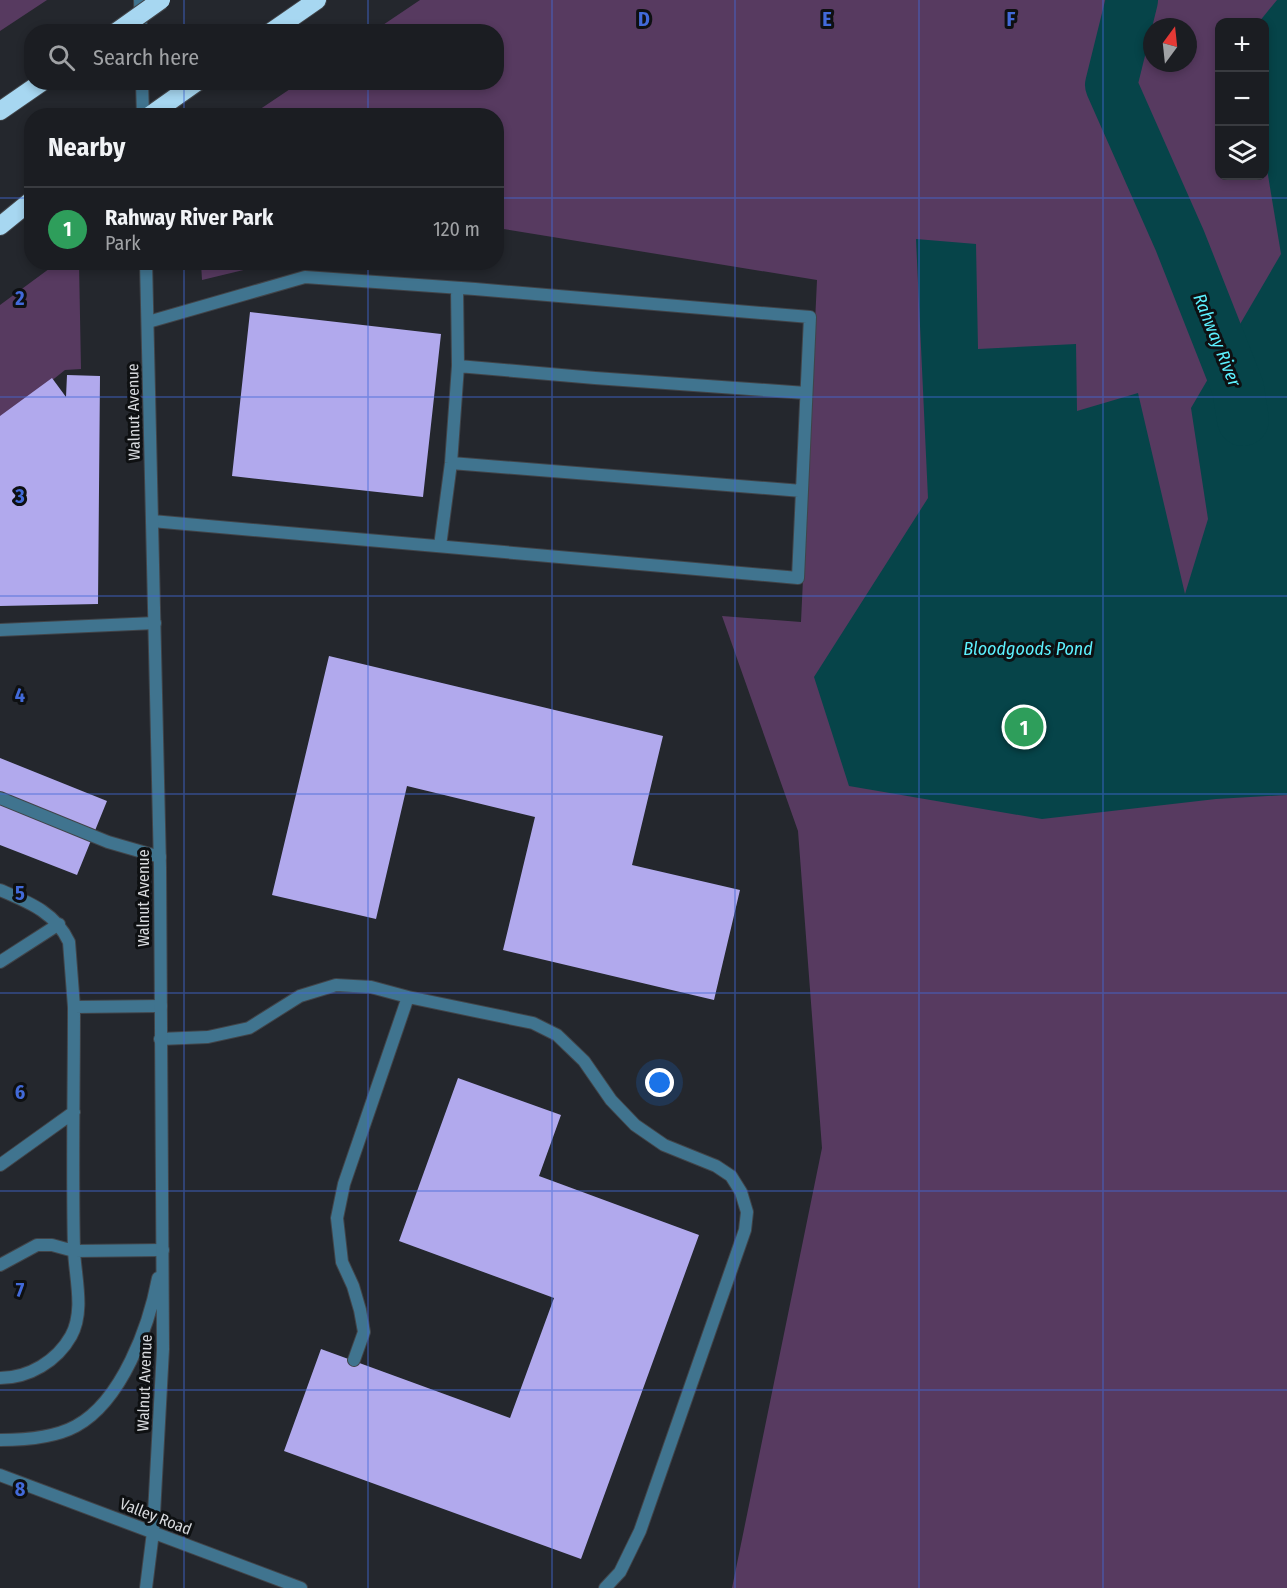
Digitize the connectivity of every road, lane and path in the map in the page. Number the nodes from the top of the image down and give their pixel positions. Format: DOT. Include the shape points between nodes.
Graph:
graph roads {
  1 [pos="140,0"];
  2 [pos="161,0"];
  3 [pos="317,0"];
  4 [pos="127,24"];
  5 [pos="141,24"];
  6 [pos="282,24"];
  7 [pos="27,90"];
  8 [pos="30,90"];
  9 [pos="142,90"];
  10 [pos="186,90"];
  11 [pos="0,105"];
  12 [pos="143,108"];
  13 [pos="160,108"];
  14 [pos="0,111"];
  15 [pos="24,203"];
  16 [pos="24,205"];
  17 [pos="0,218"];
  18 [pos="0,226"];
  19 [pos="146,270"];
  20 [pos="457,288"];
  21 [pos="148,322"];
  22 [pos="458,366"];
  23 [pos="806,393"];
  24 [pos="451,463"];
  25 [pos="802,491"];
  26 [pos="152,521"];
  27 [pos="440,546"];
  28 [pos="154,623"];
  29 [pos="0,630"];
  30 [pos="0,798"];
  31 [pos="160,857"];
  32 [pos="0,890"];
  33 [pos="59,924"];
  34 [pos="0,962"];
  35 [pos="408,997"];
  36 [pos="161,1006"];
  37 [pos="74,1007"];
  38 [pos="160,1039"];
  39 [pos="74,1112"];
  40 [pos="0,1165"];
  41 [pos="163,1250"];
  42 [pos="74,1251"];
  43 [pos="0,1264"];
  44 [pos="354,1360"];
  45 [pos="0,1378"];
  46 [pos="0,1440"];
  47 [pos="0,1475"];
  48 [pos="153,1532"];
  49 [pos="146,1588"];
  50 [pos="301,1588"];
  51 [pos="606,1588"];
  1 -- 5 [label="street"];
  2 -- 4 [label="highway, bridge"];
  3 -- 6 [label="highway"];
  7 -- 11 [label="highway"];
  8 -- 14 [label="highway"];
  9 -- 12 [label="street"];
  10 -- 13 [label="highway"];
  15 -- 17 [label="highway"];
  16 -- 18 [label="highway"];
  19 -- 21 [label="street, Walnut Avenue"];
  20 -- 21 [label="street" via="304,278"];
  20 -- 22 [label="street"];
  20 -- 23 [label="street" via="810,317"];
  21 -- 26 [label="street, Walnut Avenue"];
  22 -- 23 [label="street"];
  22 -- 24 [label="street"];
  23 -- 25 [label="street"];
  24 -- 25 [label="street"];
  24 -- 27 [label="street"];
  25 -- 27 [label="street" via="798,578"];
  26 -- 27 [label="street"];
  26 -- 28 [label="street, Walnut Avenue"];
  28 -- 29 [label="street"];
  28 -- 31 [label="street, Walnut Avenue"];
  30 -- 31 [label="street" via="108,842"];
  31 -- 36 [label="street, Walnut Avenue"];
  32 -- 33 [label="street" via="31,903"];
  33 -- 34 [label="street"];
  33 -- 37 [label="street" via="69,942"];
  35 -- 38 [label="street" via="371,987 336,985 300,996 249,1028 208,1037"];
  35 -- 44 [label="street" via="344,1184 337,1218 342,1262 353,1286 364,1332"];
  35 -- 51 [label="street" via="533,1023 557,1035 584,1061 611,1100 635,1125 664,1145 716,1166 730,1176 741,1192 747,1212 734,1264 640,1532 620,1572"];
  36 -- 37 [label="street"];
  36 -- 38 [label="street, Walnut Avenue"];
  37 -- 39 [label="street"];
  38 -- 41 [label="street, Walnut Avenue"];
  39 -- 40 [label="street"];
  39 -- 42 [label="street"];
  41 -- 42 [label="street"];
  41 -- 46 [label="street" via="139,1343 102,1406 59,1433"];
  41 -- 48 [label="street, Walnut Avenue" via="163,1349"];
  42 -- 43 [label="street" via="37,1245"];
  42 -- 45 [label="street" via="78,1310 71,1335 53,1358 30,1374"];
  47 -- 48 [label="street, Valley Road"];
  48 -- 49 [label="street, Walnut Avenue"];
  48 -- 50 [label="street, Valley Road"];
}
